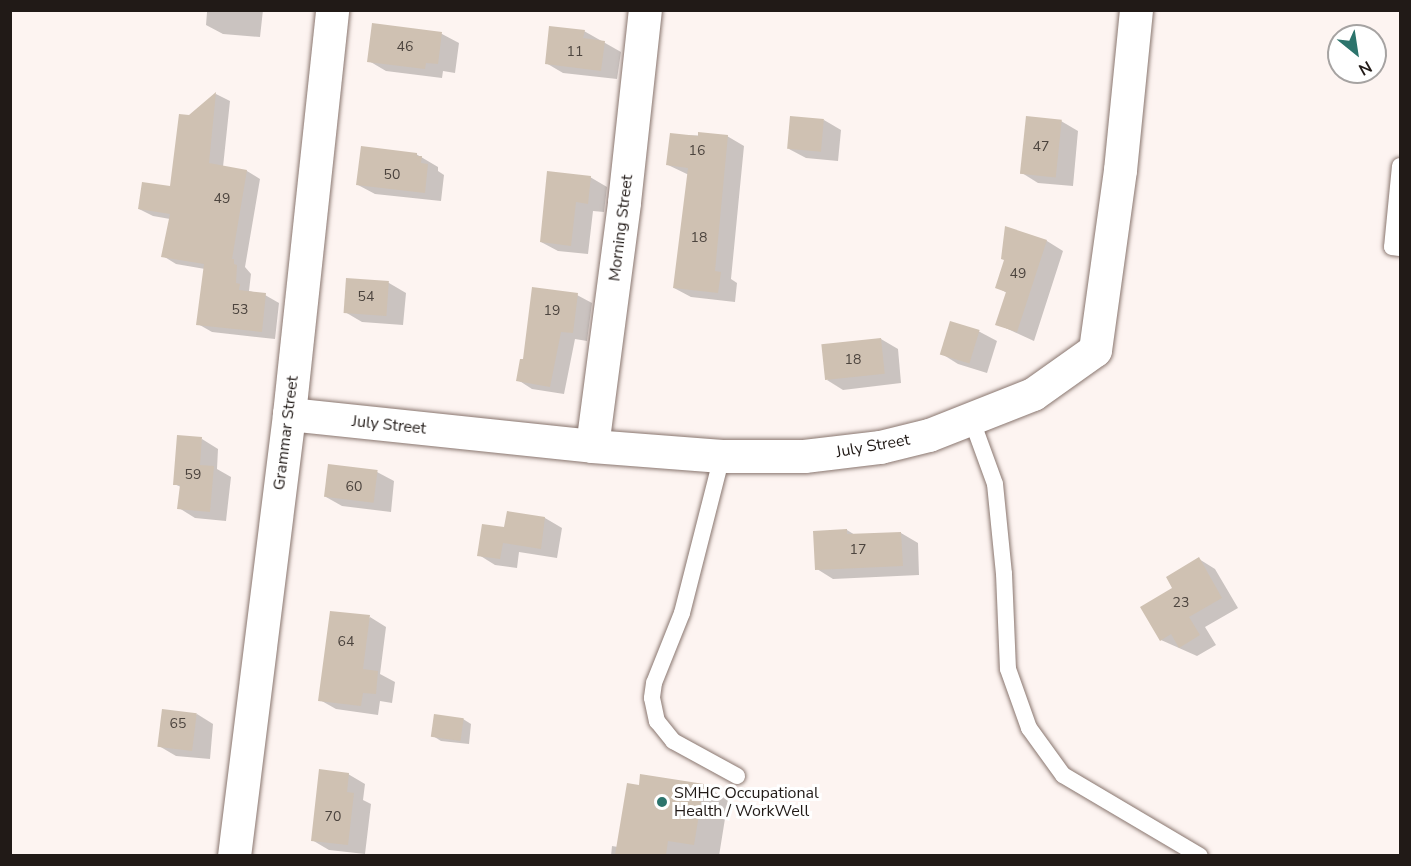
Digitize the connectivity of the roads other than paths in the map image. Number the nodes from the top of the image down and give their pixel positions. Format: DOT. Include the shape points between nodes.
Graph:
graph roads {
  1 [pos="332,10"];
  2 [pos="645,10"];
  3 [pos="1136,10"];
  4 [pos="1401,166"];
  5 [pos="1401,248"];
  6 [pos="289,414"];
  7 [pos="971,418"];
  8 [pos="592,446"];
  9 [pos="722,456"];
  10 [pos="737,776"];
  11 [pos="234,855"];
  12 [pos="1200,855"];
  1 -- 6 [label="street, Grammar Street"];
  2 -- 8 [label="street, Morning Street"];
  3 -- 7 [label="street, July Street" via="1120,170 1095,350 1033,394"];
  4 -- 5 [label="lane" via="1392,248"];
  6 -- 8 [label="street, July Street"];
  6 -- 11 [label="street, Grammar Street"];
  7 -- 9 [label="street, July Street" via="929,435 880,447 804,456"];
  7 -- 12 [label="lane" via="995,484 1008,669 1029,729 1063,775"];
  8 -- 9 [label="street, July Street"];
  9 -- 10 [label="lane" via="682,613 654,683 652,698 657,721 673,741"];
}
